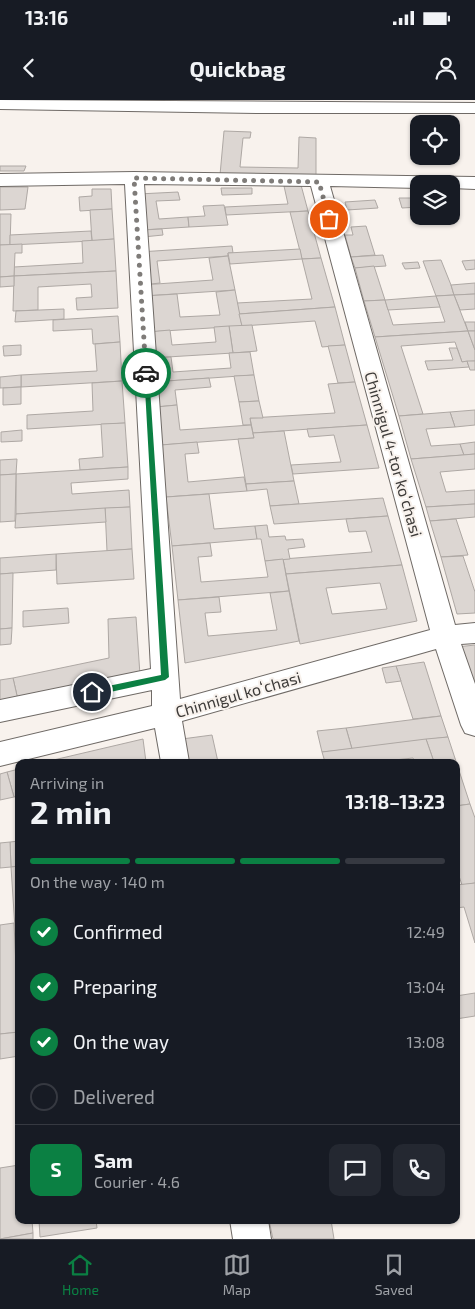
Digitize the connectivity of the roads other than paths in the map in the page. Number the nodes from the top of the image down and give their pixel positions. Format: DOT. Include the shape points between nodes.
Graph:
graph roads {
  1 [pos="0,104"];
  2 [pos="475,108"];
  3 [pos="134,178"];
  4 [pos="0,180"];
  5 [pos="319,182"];
  6 [pos="475,183"];
  7 [pos="475,633"];
  8 [pos="445,636"];
  9 [pos="165,677"];
  10 [pos="0,711"];
  11 [pos="167,714"];
  12 [pos="475,725"];
  13 [pos="0,754"];
  14 [pos="174,759"];
  15 [pos="250,1224"];
  16 [pos="252,1239"];
  1 -- 2 [label="street"];
  3 -- 4 [label="street"];
  3 -- 5 [label="street"];
  3 -- 9 [label="street"];
  5 -- 6 [label="street"];
  5 -- 8 [label="street, Chinnigul 4-tor koʻchasi"];
  7 -- 8 [label="street, Chinnigul koʻchasi"];
  8 -- 11 [label="street, Chinnigul koʻchasi"];
  8 -- 12 [label="street, Chinnigul 4-tor koʻchasi"];
  9 -- 10 [label="street"];
  9 -- 11 [label="street"];
  11 -- 13 [label="street, Chinnigul koʻchasi"];
  11 -- 14 [label="street"];
  15 -- 16 [label="street"];
}
